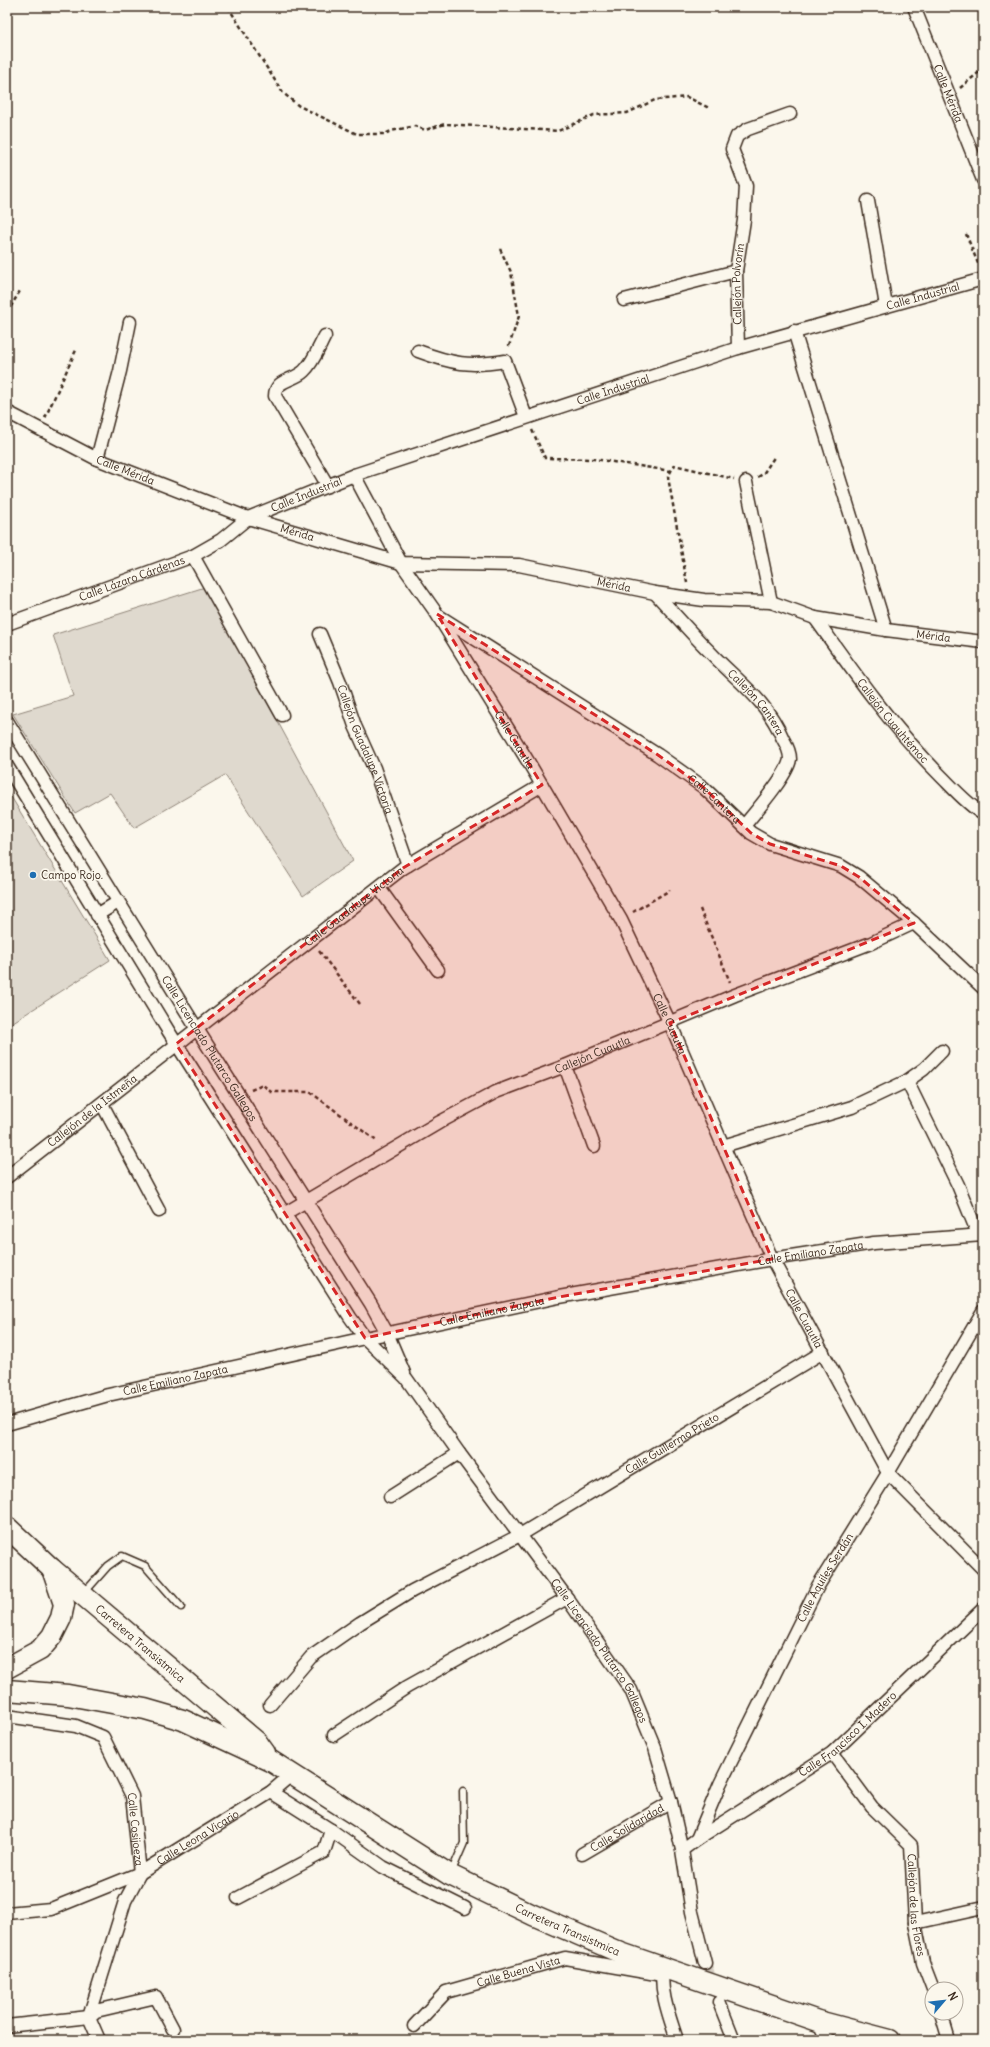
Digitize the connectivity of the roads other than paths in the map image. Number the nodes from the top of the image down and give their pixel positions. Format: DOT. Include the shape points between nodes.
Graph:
graph roads {
  1 [pos="914,7"];
  2 [pos="790,114"];
  3 [pos="983,180"];
  4 [pos="868,201"];
  5 [pos="736,271"];
  6 [pos="982,274"];
  7 [pos="624,300"];
  8 [pos="886,306"];
  9 [pos="130,322"];
  10 [pos="794,331"];
  11 [pos="325,336"];
  12 [pos="738,348"];
  13 [pos="418,352"];
  14 [pos="7,412"];
  15 [pos="526,417"];
  16 [pos="97,459"];
  17 [pos="354,475"];
  18 [pos="746,482"];
  19 [pos="328,486"];
  20 [pos="248,518"];
  21 [pos="193,556"];
  22 [pos="401,563"];
  23 [pos="655,593"];
  24 [pos="771,602"];
  25 [pos="436,614"];
  26 [pos="815,618"];
  27 [pos="7,624"];
  28 [pos="886,630"];
  29 [pos="320,634"];
  30 [pos="983,642"];
  31 [pos="282,715"];
  32 [pos="7,721"];
  33 [pos="7,766"];
  34 [pos="542,785"];
  35 [pos="983,814"];
  36 [pos="744,826"];
  37 [pos="408,865"];
  38 [pos="379,888"];
  39 [pos="118,902"];
  40 [pos="97,915"];
  41 [pos="914,923"];
  42 [pos="438,970"];
  43 [pos="983,988"];
  44 [pos="670,1023"];
  45 [pos="197,1029"];
  46 [pos="176,1044"];
  47 [pos="942,1051"];
  48 [pos="565,1066"];
  49 [pos="907,1081"];
  50 [pos="102,1104"];
  51 [pos="594,1146"];
  52 [pos="723,1146"];
  53 [pos="7,1178"];
  54 [pos="306,1200"];
  55 [pos="159,1211"];
  56 [pos="284,1214"];
  57 [pos="980,1234"];
  58 [pos="772,1259"];
  59 [pos="983,1310"];
  60 [pos="387,1333"];
  61 [pos="365,1338"];
  62 [pos="823,1352"];
  63 [pos="406,1378"];
  64 [pos="7,1424"];
  65 [pos="459,1453"];
  66 [pos="888,1473"];
  67 [pos="390,1497"];
  68 [pos="7,1527"];
  69 [pos="520,1535"];
  70 [pos="52,1569"];
  71 [pos="983,1569"];
  72 [pos="83,1594"];
  73 [pos="567,1598"];
  74 [pos="181,1607"];
  75 [pos="983,1609"];
  76 [pos="7,1668"];
  77 [pos="7,1690"];
  78 [pos="270,1705"];
  79 [pos="7,1716"];
  80 [pos="334,1735"];
  81 [pos="832,1753"];
  82 [pos="271,1761"];
  83 [pos="291,1775"];
  84 [pos="463,1791"];
  85 [pos="271,1792"];
  86 [pos="671,1802"];
  87 [pos="331,1830"];
  88 [pos="697,1839"];
  89 [pos="682,1850"];
  90 [pos="582,1854"];
  91 [pos="140,1873"];
  92 [pos="450,1875"];
  93 [pos="238,1898"];
  94 [pos="465,1908"];
  95 [pos="983,1908"];
  96 [pos="7,1913"];
  97 [pos="915,1923"];
  98 [pos="705,1964"];
  99 [pos="662,1971"];
  100 [pos="930,1981"];
  101 [pos="719,2002"];
  102 [pos="88,2017"];
  103 [pos="818,2021"];
  104 [pos="943,2021"];
  105 [pos="7,2026"];
  106 [pos="414,2026"];
  107 [pos="173,2030"];
  108 [pos="99,2040"];
  109 [pos="676,2040"];
  110 [pos="734,2040"];
  111 [pos="827,2040"];
  112 [pos="890,2040"];
  113 [pos="949,2040"];
  1 -- 3 [label="street, Calle Mérida"];
  2 -- 5 [label="street, Callejón Polvorín" via="748,129 737,136 732,149 746,186"];
  4 -- 8 [label="street"];
  5 -- 7 [label="street"];
  5 -- 12 [label="street, Callejón Polvorín"];
  6 -- 8 [label="street, Calle Industrial"];
  8 -- 10 [label="street, Calle Industrial"];
  9 -- 16 [label="street"];
  10 -- 12 [label="street, Calle Industrial"];
  10 -- 28 [label="street"];
  11 -- 19 [label="street" via="305,371 281,383 275,391"];
  12 -- 15 [label="street, Calle Industrial"];
  13 -- 15 [label="street" via="447,362 480,365 505,361"];
  14 -- 16 [label="street, Calle Mérida"];
  15 -- 17 [label="street, Calle Industrial"];
  16 -- 20 [label="street, Calle Mérida"];
  17 -- 19 [label="street, Calle Industrial"];
  17 -- 22 [label="street, Calle Cuautla"];
  18 -- 24 [label="street"];
  19 -- 20 [label="street, Calle Industrial"];
  20 -- 21 [label="street, Calle Lázaro Cárdenas" via="221,540"];
  20 -- 22 [label="street, Mérida"];
  21 -- 27 [label="street, Calle Lázaro Cárdenas"];
  21 -- 31 [label="street"];
  22 -- 23 [label="street, Mérida" via="519,565"];
  22 -- 25 [label="street, Calle Cuautla"];
  23 -- 24 [label="street, Mérida" via="704,600"];
  23 -- 36 [label="street, Callejón Cantera" via="710,652 760,700 775,721 787,747 790,757 781,779"];
  24 -- 26 [label="street, Mérida"];
  25 -- 34 [label="street, Calle Cuautla"];
  25 -- 36 [label="street, Calle Cantera" via="658,755 703,787"];
  26 -- 28 [label="street, Mérida"];
  26 -- 35 [label="street, Callejón Cuauhtémoc" via="865,688 912,747 956,792"];
  28 -- 30 [label="street, Mérida"];
  29 -- 37 [label="street, Callejón Guadalupe Victoria" via="374,768"];
  32 -- 39 [label="street, Calle Licenciado Plutarco Gallegos"];
  33 -- 40 [label="street, Calle Licenciado Plutarco Gallegos"];
  34 -- 37 [label="street, Calle Guadalupe Victoria"];
  34 -- 44 [label="street, Calle Cuautla" via="621,920"];
  36 -- 41 [label="street, Calle Cantera" via="770,844 841,866 859,877"];
  37 -- 38 [label="street, Calle Guadalupe Victoria"];
  38 -- 42 [label="street"];
  38 -- 45 [label="street, Calle Guadalupe Victoria"];
  39 -- 40 [label="street"];
  39 -- 45 [label="street, Calle Licenciado Plutarco Gallegos"];
  40 -- 46 [label="street, Calle Licenciado Plutarco Gallegos"];
  41 -- 43 [label="street, Calle Cantera"];
  41 -- 44 [label="street, Callejón Cuautla" via="871,943"];
  44 -- 48 [label="street, Callejón Cuautla"];
  44 -- 52 [label="street, Calle Cuautla"];
  45 -- 46 [label="street, Calle Guadalupe Victoria"];
  45 -- 54 [label="street, Calle Licenciado Plutarco Gallegos"];
  46 -- 50 [label="street, Callejón de la Istmeña"];
  46 -- 56 [label="street, Calle Licenciado Plutarco Gallegos"];
  47 -- 49 [label="street"];
  48 -- 51 [label="street"];
  48 -- 54 [label="street, Callejón Cuautla" via="496,1092"];
  49 -- 52 [label="street" via="852,1107"];
  49 -- 57 [label="street"];
  50 -- 53 [label="street, Callejón de la Istmeña"];
  50 -- 55 [label="street"];
  52 -- 58 [label="street, Calle Cuautla"];
  54 -- 56 [label="street, Callejón Cuautla"];
  54 -- 60 [label="street, Calle Licenciado Plutarco Gallegos"];
  56 -- 61 [label="street, Calle Licenciado Plutarco Gallegos"];
  57 -- 58 [label="street, Calle Emiliano Zapata" via="874,1243"];
  58 -- 60 [label="street, Calle Emiliano Zapata" via="559,1297"];
  58 -- 62 [label="street, Calle Cuautla"];
  59 -- 66 [label="street, Calle Aquiles Serdán"];
  60 -- 61 [label="street, Calle Emiliano Zapata"];
  60 -- 63 [label="street, Calle Licenciado Plutarco Gallegos"];
  61 -- 63 [label="street, Calle Licenciado Plutarco Gallegos"];
  61 -- 64 [label="street, Calle Emiliano Zapata" via="108,1395"];
  62 -- 66 [label="street, Calle Cuautla"];
  62 -- 69 [label="street, Calle Guillermo Prieto"];
  63 -- 65 [label="street, Calle Licenciado Plutarco Gallegos"];
  65 -- 67 [label="street"];
  65 -- 69 [label="street, Calle Licenciado Plutarco Gallegos"];
  66 -- 71 [label="street, Calle Cuautla"];
  66 -- 88 [label="street, Calle Aquiles Serdán" via="818,1586 720,1784"];
  68 -- 70 [label="main road, Carretera Transistmica"];
  69 -- 73 [label="street, Calle Licenciado Plutarco Gallegos"];
  69 -- 78 [label="street, Calle Guillermo Prieto" via="412,1591 348,1631 311,1657"];
  70 -- 72 [label="main road, Carretera Transistmica"];
  70 -- 76 [label="main road" via="64,1604 61,1618 52,1636 40,1650"];
  72 -- 74 [label="lane" via="108,1566 122,1556 145,1566"];
  72 -- 82 [label="main road, Carretera Transistmica" via="257,1742"];
  73 -- 80 [label="street" via="407,1687"];
  73 -- 86 [label="street, Calle Licenciado Plutarco Gallegos" via="631,1690 655,1748"];
  75 -- 81 [label="street, Calle Francisco I. Madero"];
  77 -- 82 [label="main road, Carretera Transistmica" via="68,1695 145,1709 183,1720"];
  79 -- 91 [label="street, Calle Cosijoeza" via="76,1726 103,1737 132,1796"];
  81 -- 88 [label="street, Calle Francisco I. Madero"];
  81 -- 97 [label="street, Callejón de las Flores" via="872,1807 911,1845"];
  82 -- 83 [label="main road, Carretera Transistmica"];
  83 -- 85 [label="street, Calle Leona Vicario"];
  83 -- 92 [label="main road, Carretera Transistmica"];
  84 -- 92 [label="lane" via="464,1843"];
  85 -- 87 [label="street"];
  85 -- 91 [label="street, Calle Leona Vicario"];
  86 -- 89 [label="street, Calle Licenciado Plutarco Gallegos"];
  86 -- 90 [label="street, Calle Solidaridad"];
  87 -- 93 [label="street" via="324,1852"];
  87 -- 94 [label="street" via="383,1867"];
  88 -- 89 [label="street"];
  89 -- 98 [label="street, Calle Licenciado Plutarco Gallegos" via="692,1912"];
  91 -- 96 [label="street, Calle Leona Vicario" via="51,1909"];
  91 -- 102 [label="street, Calle Cosijoeza" via="125,1901"];
  92 -- 99 [label="main road, Carretera Transistmica"];
  95 -- 97 [label="street"];
  97 -- 100 [label="street, Callejón de las Flores" via="923,1963"];
  99 -- 103 [label="main road, Carretera Transistmica"];
  99 -- 106 [label="street, Calle Buena Vista" via="565,1958 446,1992"];
  99 -- 109 [label="street" via="667,2008"];
  101 -- 110 [label="street"];
  102 -- 105 [label="street"];
  102 -- 107 [label="street" via="96,2011 156,1997"];
  102 -- 108 [label="street"];
  103 -- 111 [label="street"];
  103 -- 112 [label="main road, Carretera Transistmica"];
  104 -- 113 [label="street"];
}
